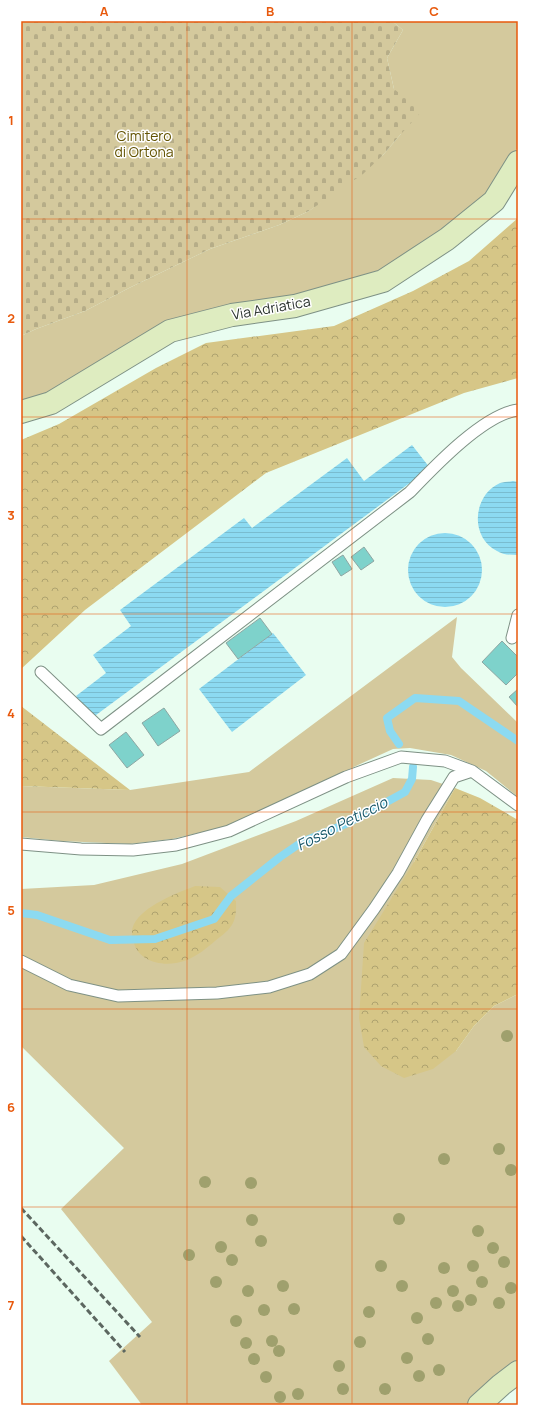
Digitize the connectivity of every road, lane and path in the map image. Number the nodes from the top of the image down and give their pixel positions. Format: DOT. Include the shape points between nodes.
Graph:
graph roads {
  1 [pos="518,162"];
  2 [pos="518,410"];
  3 [pos="21,412"];
  4 [pos="518,614"];
  5 [pos="512,638"];
  6 [pos="41,672"];
  7 [pos="472,771"];
  8 [pos="518,805"];
  9 [pos="21,844"];
  10 [pos="21,961"];
  11 [pos="518,1372"];
  12 [pos="479,1405"];
  1 -- 3 [label="main road, Via Adriatica" via="494,201 447,239 383,280 295,306 232,315 170,331 51,403"];
  2 -- 6 [label="lane" via="509,411 485,424 444,457 410,492 101,728"];
  4 -- 5 [label="lane"];
  7 -- 8 [label="lane"];
  7 -- 9 [label="lane" via="444,761 401,757 346,777 229,831 176,845 133,850"];
  7 -- 10 [label="lane" via="454,777 426,820 398,873 341,954 310,974 269,987 217,993 118,996 69,985"];
  11 -- 12 [label="main road"];
}
